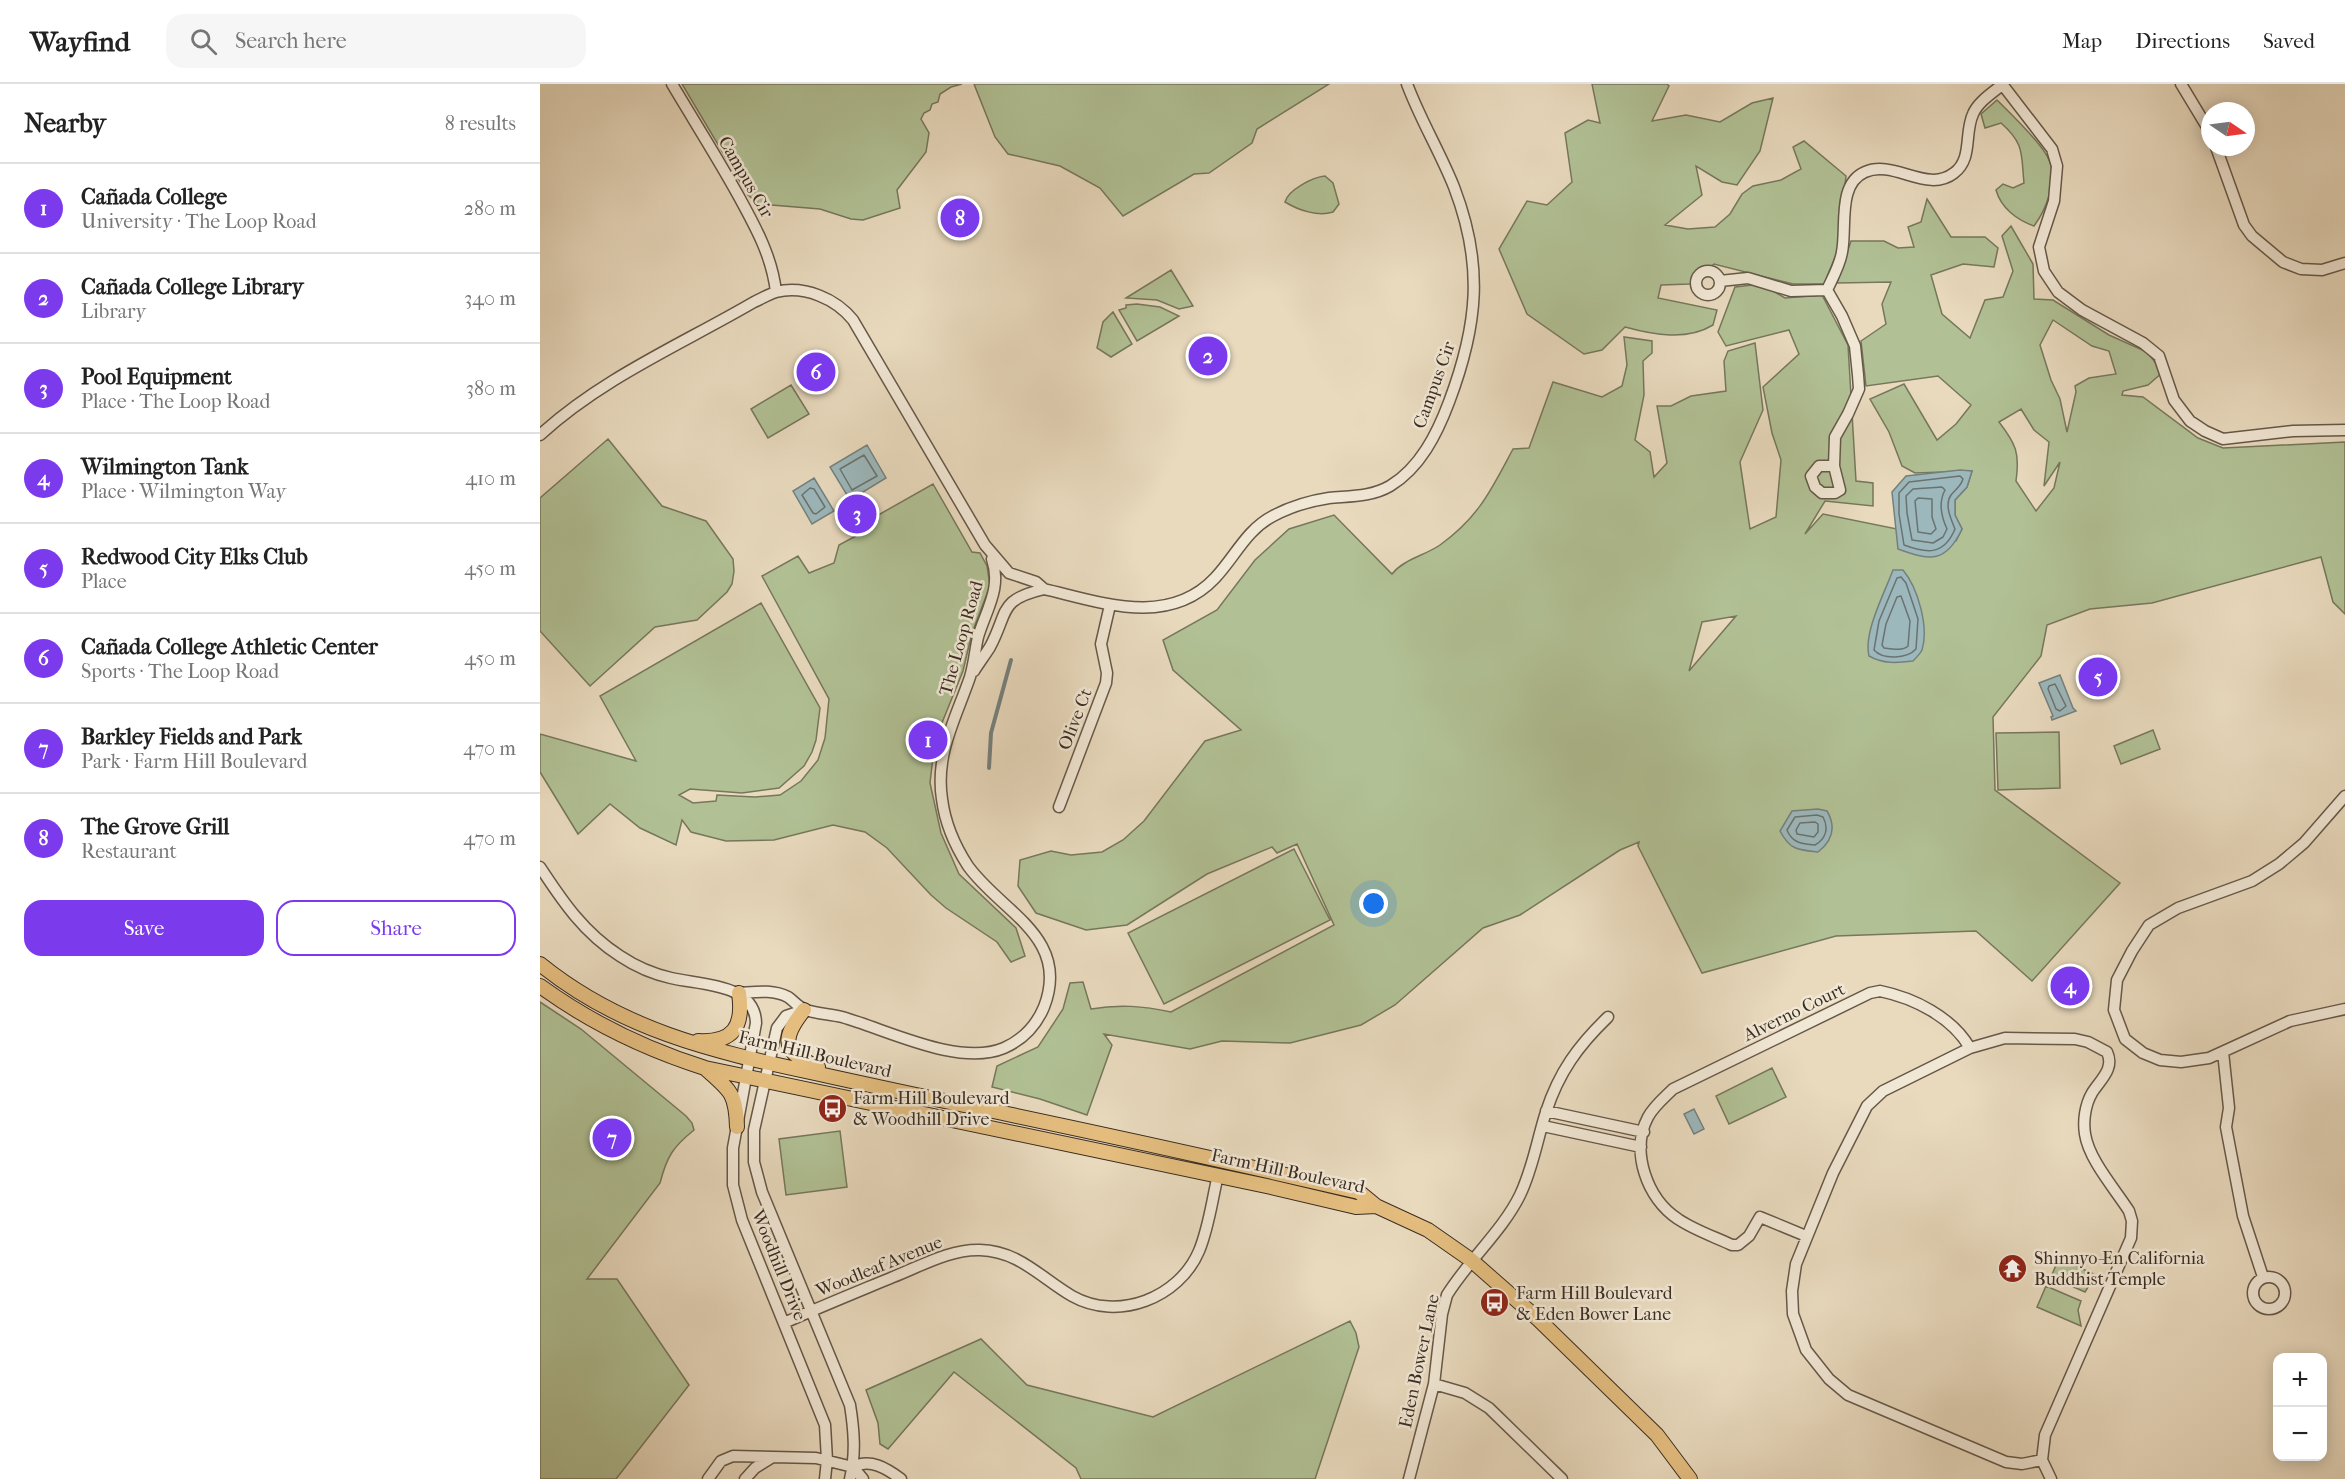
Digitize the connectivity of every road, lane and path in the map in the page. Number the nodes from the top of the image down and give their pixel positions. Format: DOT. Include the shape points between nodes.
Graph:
graph roads {
  1 [pos="672,84"];
  2 [pos="1407,84"];
  3 [pos="2002,84"];
  4 [pos="2181,84"];
  5 [pos="2201,117"];
  6 [pos="2219,156"];
  7 [pos="2345,263"];
  8 [pos="1720,281"];
  9 [pos="1827,290"];
  10 [pos="776,292"];
  11 [pos="2345,430"];
  12 [pos="540,435"];
  13 [pos="1834,466"];
  14 [pos="988,550"];
  15 [pos="1044,589"];
  16 [pos="1110,605"];
  17 [pos="970,676"];
  18 [pos="2345,796"];
  19 [pos="1059,807"];
  20 [pos="540,867"];
  21 [pos="540,963"];
  22 [pos="540,986"];
  23 [pos="739,993"];
  24 [pos="2345,1009"];
  25 [pos="804,1010"];
  26 [pos="1608,1017"];
  27 [pos="666,1035"];
  28 [pos="1970,1048"];
  29 [pos="2223,1052"];
  30 [pos="749,1059"];
  31 [pos="769,1063"];
  32 [pos="705,1068"];
  33 [pos="746,1077"];
  34 [pos="765,1081"];
  35 [pos="854,1082"];
  36 [pos="1546,1111"];
  37 [pos="1543,1126"];
  38 [pos="736,1127"];
  39 [pos="1644,1132"];
  40 [pos="1641,1147"];
  41 [pos="1218,1175"];
  42 [pos="1376,1206"];
  43 [pos="1806,1236"];
  44 [pos="1472,1260"];
  45 [pos="2263,1278"];
  46 [pos="812,1311"];
  47 [pos="784,1323"];
  48 [pos="1434,1384"];
  49 [pos="771,1458"];
  50 [pos="827,1460"];
  51 [pos="2042,1460"];
  52 [pos="853,1467"];
  53 [pos="708,1479"];
  54 [pos="745,1479"];
  55 [pos="825,1479"];
  56 [pos="850,1479"];
  57 [pos="863,1479"];
  58 [pos="901,1479"];
  59 [pos="1409,1479"];
  60 [pos="1562,1479"];
  61 [pos="1690,1479"];
  62 [pos="2051,1479"];
  1 -- 10 [label="street, Campus Cir" via="761,237"];
  2 -- 16 [label="street, Campus Cir" via="1454,187 1475,269 1467,347 1431,441 1412,469 1388,487 1360,496 1296,505 1271,517 1243,541 1216,577 1185,600 1142,608"];
  3 -- 9 [label="street" via="1977,107 1965,159 1946,179 1926,180 1893,170 1873,170 1858,176 1850,185 1843,250"];
  3 -- 11 [label="street" via="2052,149 2057,166 2054,201 2039,246 2044,271 2058,292 2159,356 2174,400 2190,421 2205,431 2223,439"];
  4 -- 5 [label="street"];
  6 -- 7 [label="street" via="2244,225 2252,236 2283,262 2301,269 2322,270"];
  8 -- 9 [label="street" via="1748,279 1791,291"];
  9 -- 13 [label="street" via="1855,346 1858,375 1858,389 1834,437"];
  10 -- 12 [label="street" via="603,386"];
  10 -- 14 [label="street" via="813,294 827,298 845,311"];
  14 -- 15 [label="street, Campus Cir" via="1009,573 1036,582"];
  14 -- 17 [label="street, The Loop Road" via="995,570 995,591 978,637"];
  15 -- 16 [label="street, Campus Cir"];
  15 -- 17 [label="street" via="1010,602 990,646"];
  16 -- 19 [label="street, Olive Ct" via="1101,644 1106,683"];
  17 -- 25 [label="street, The Loop Road" via="945,745 940,781 945,816 970,868 1035,934 1043,948 1049,982 1040,1016 1012,1044 975,1054 948,1051 841,1017"];
  18 -- 29 [label="street" via="2304,843 2279,864 2252,881 2178,908 2149,925 2117,980 2114,1010 2125,1039 2143,1053 2181,1062"];
  20 -- 23 [label="street" via="577,921 621,957 662,975"];
  21 -- 27 [label="main road, Farm Hill Boulevard" via="606,1008"];
  22 -- 32 [label="main road, Farm Hill Boulevard" via="605,1028"];
  23 -- 25 [label="street" via="765,991 787,997"];
  23 -- 27 [label="main road" via="739,1022 727,1037 707,1041"];
  23 -- 30 [label="street" via="756,1014"];
  24 -- 29 [label="street" via="2290,1021"];
  25 -- 31 [label="street, Woodhill Drive" via="786,1016 777,1028"];
  25 -- 35 [label="main road" via="789,1032 789,1048 802,1061"];
  26 -- 36 [label="street, Eden Bower Lane" via="1566,1064"];
  27 -- 30 [label="main road, Farm Hill Boulevard"];
  28 -- 39 [label="street, Alverno Court" via="1963,1036 1935,1012 1888,993 1870,993 1673,1089 1647,1118"];
  28 -- 43 [label="street" via="1883,1091 1867,1106"];
  28 -- 51 [label="street" via="2005,1038 2075,1039 2101,1048 2110,1062 2091,1095 2084,1120 2085,1135 2090,1152 2129,1211 2133,1229 2045,1435"];
  29 -- 45 [label="street" via="2229,1108 2226,1127 2243,1216"];
  30 -- 31 [label="main road, Farm Hill Boulevard"];
  30 -- 33 [label="street, Woodhill Drive"];
  31 -- 34 [label="street, Woodhill Drive"];
  31 -- 35 [label="main road, Farm Hill Boulevard"];
  32 -- 33 [label="main road, Farm Hill Boulevard"];
  32 -- 38 [label="main road" via="732,1094"];
  33 -- 34 [label="main road, Farm Hill Boulevard"];
  33 -- 38 [label="street, Woodhill Drive"];
  34 -- 41 [label="main road, Farm Hill Boulevard"];
  34 -- 46 [label="street, Woodhill Drive" via="754,1130 753,1162"];
  35 -- 42 [label="main road, Farm Hill Boulevard" via="1359,1192"];
  36 -- 37 [label="street, Eden Bower Lane"];
  36 -- 39 [label="street"];
  37 -- 40 [label="street"];
  37 -- 44 [label="street, Eden Bower Lane" via="1534,1163 1519,1197"];
  38 -- 47 [label="street, Woodhill Drive" via="733,1185 742,1220"];
  39 -- 40 [label="street, Alverno Court"];
  40 -- 43 [label="street, Alverno Court" via="1648,1185 1657,1200 1679,1220 1732,1245 1749,1236 1760,1217"];
  41 -- 42 [label="main road, Farm Hill Boulevard" via="1356,1207"];
  41 -- 46 [label="street, Woodleaf Avenue" via="1199,1251 1190,1267 1169,1288 1142,1302 1122,1306 1090,1303 1063,1290 1024,1262 994,1251 977,1250 943,1256"];
  42 -- 44 [label="main road, Farm Hill Boulevard" via="1428,1230"];
  43 -- 51 [label="street" via="1796,1264 1793,1314 1806,1350 1829,1379 1848,1395 1993,1458 2014,1464"];
  44 -- 48 [label="street, Eden Bower Lane" via="1447,1295"];
  44 -- 61 [label="main road, Farm Hill Boulevard" via="1657,1435"];
  46 -- 47 [label="street, Woodleaf Avenue"];
  46 -- 52 [label="street, Woodhill Drive" via="850,1405"];
  47 -- 50 [label="street, Woodhill Drive" via="823,1418"];
  48 -- 59 [label="street, Eden Bower Lane"];
  48 -- 60 [label="street" via="1465,1393 1489,1408"];
  49 -- 50 [label="street"];
  49 -- 53 [label="street" via="727,1457"];
  49 -- 54 [label="street"];
  50 -- 52 [label="street"];
  50 -- 55 [label="street, Woodhill Drive"];
  51 -- 62 [label="street"];
  52 -- 56 [label="street, Woodhill Drive"];
  52 -- 57 [label="street"];
  52 -- 58 [label="street" via="868,1462"];
}
